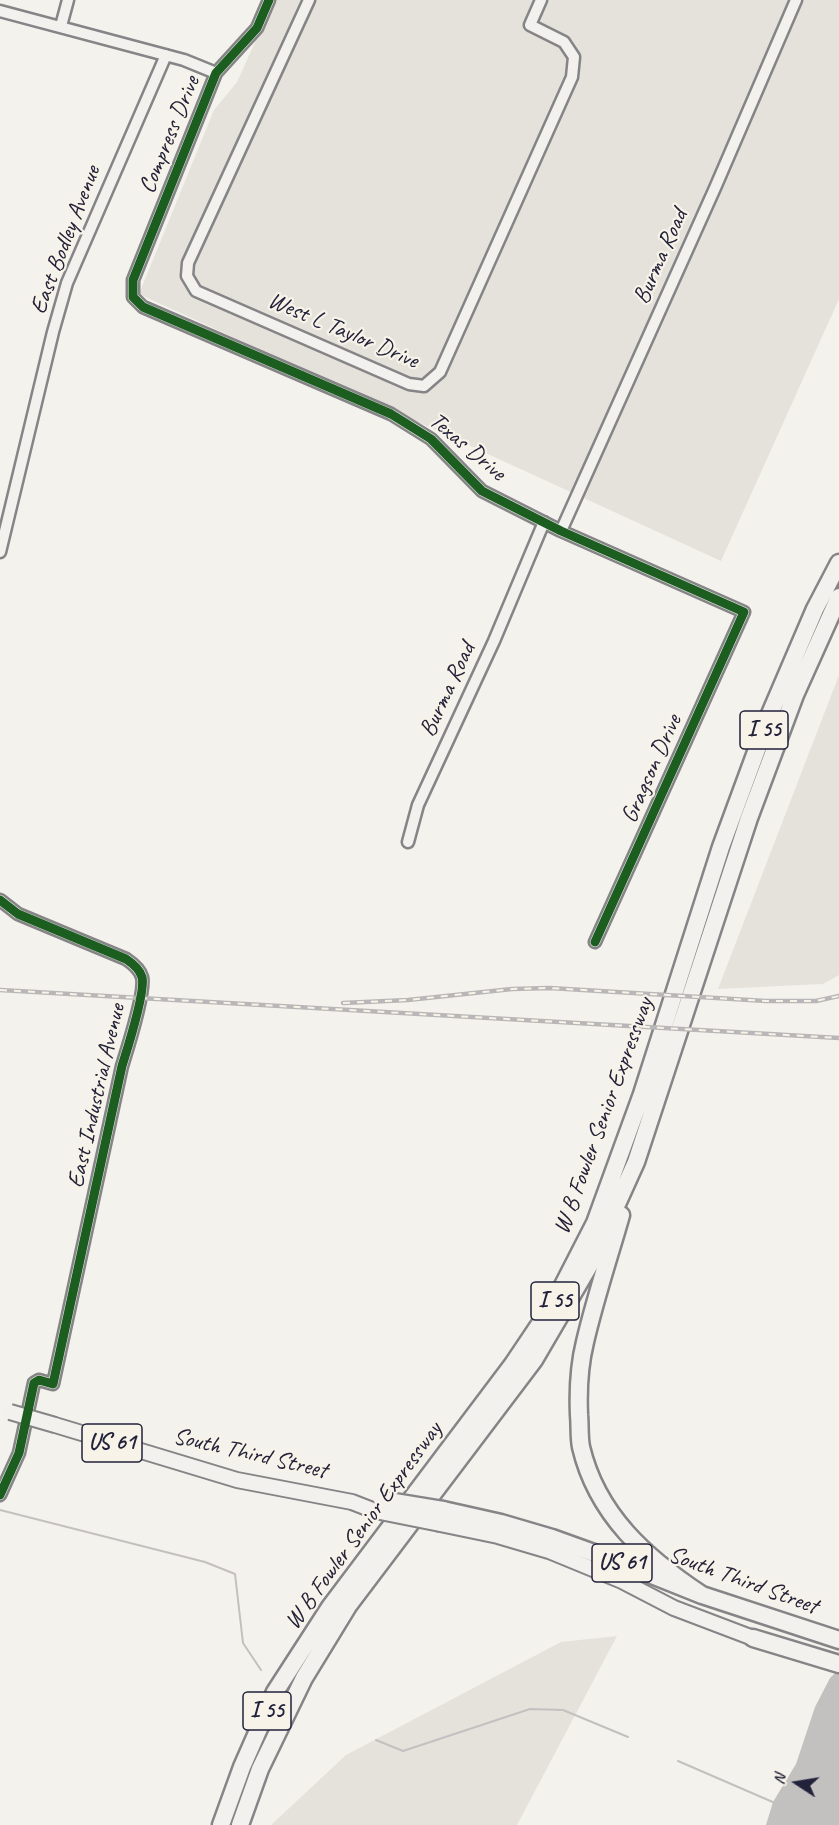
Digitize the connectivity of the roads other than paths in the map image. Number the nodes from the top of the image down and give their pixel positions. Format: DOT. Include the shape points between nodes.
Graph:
graph roads {
  1 [pos="68,0"];
  2 [pos="269,0"];
  3 [pos="309,0"];
  4 [pos="541,0"];
  5 [pos="796,0"];
  6 [pos="0,12"];
  7 [pos="62,27"];
  8 [pos="166,55"];
  9 [pos="216,73"];
  10 [pos="133,297"];
  11 [pos="544,522"];
  12 [pos="561,531"];
  13 [pos="0,552"];
  14 [pos="839,563"];
  15 [pos="839,597"];
  16 [pos="744,612"];
  17 [pos="408,842"];
  18 [pos="0,900"];
  19 [pos="595,942"];
  20 [pos="636,1162"];
  21 [pos="5,1411"];
  22 [pos="0,1496"];
  23 [pos="379,1506"];
  24 [pos="442,1517"];
  25 [pos="702,1595"];
  26 [pos="753,1638"];
  27 [pos="839,1640"];
  28 [pos="839,1664"];
  29 [pos="221,1825"];
  30 [pos="240,1825"];
  1 -- 7 [label="street"];
  2 -- 9 [label="street, Compress Drive" via="257,28"];
  3 -- 4 [label="street, West L Taylor Drive" via="188,263 187,276 196,291 409,384 424,386 440,372 572,77 574,57 564,42 530,25"];
  5 -- 12 [label="street, Burma Road"];
  6 -- 7 [label="street"];
  7 -- 8 [label="street"];
  8 -- 9 [label="street"];
  8 -- 13 [label="street, East Bodley Avenue" via="67,284"];
  9 -- 10 [label="street, Compress Drive" via="132,280"];
  10 -- 11 [label="street, Texas Drive" via="143,307 391,414 431,439 482,490"];
  11 -- 12 [label="street, Texas Drive"];
  11 -- 17 [label="street, Burma Road" via="418,805"];
  12 -- 16 [label="street, Texas Drive"];
  14 -- 29 [label="highway, W B Fowler Senior Expressway / I 55" via="770,714 721,847 642,1094 595,1223 554,1304 330,1607 275,1692"];
  15 -- 20 [label="highway, W B Fowler Senior Expressway / I 55" via="788,712 749,818"];
  16 -- 19 [label="street, Gragson Drive"];
  18 -- 22 [label="street, East Industrial Avenue" via="18,914 126,959 142,976 53,1384 39,1380 34,1383 19,1453"];
  20 -- 25 [label="highway" via="585,1343 578,1390 581,1446 593,1481 617,1524 640,1549"];
  20 -- 30 [label="highway, W B Fowler Senior Expressway / I 55" via="589,1266 534,1360 348,1606 304,1678 260,1769"];
  21 -- 23 [label="main road, South Third Street / US 61, bridge" via="237,1480"];
  23 -- 24 [label="highway, South Third Street / US 61, bridge"];
  24 -- 25 [label="highway, South Third Street / US 61" via="501,1523 552,1538"];
  24 -- 26 [label="main road, South Third Street / US 61" via="549,1551 674,1608"];
  25 -- 27 [label="highway, South Third Street / US 61"];
  26 -- 28 [label="highway, South Third Street / US 61"];
}
